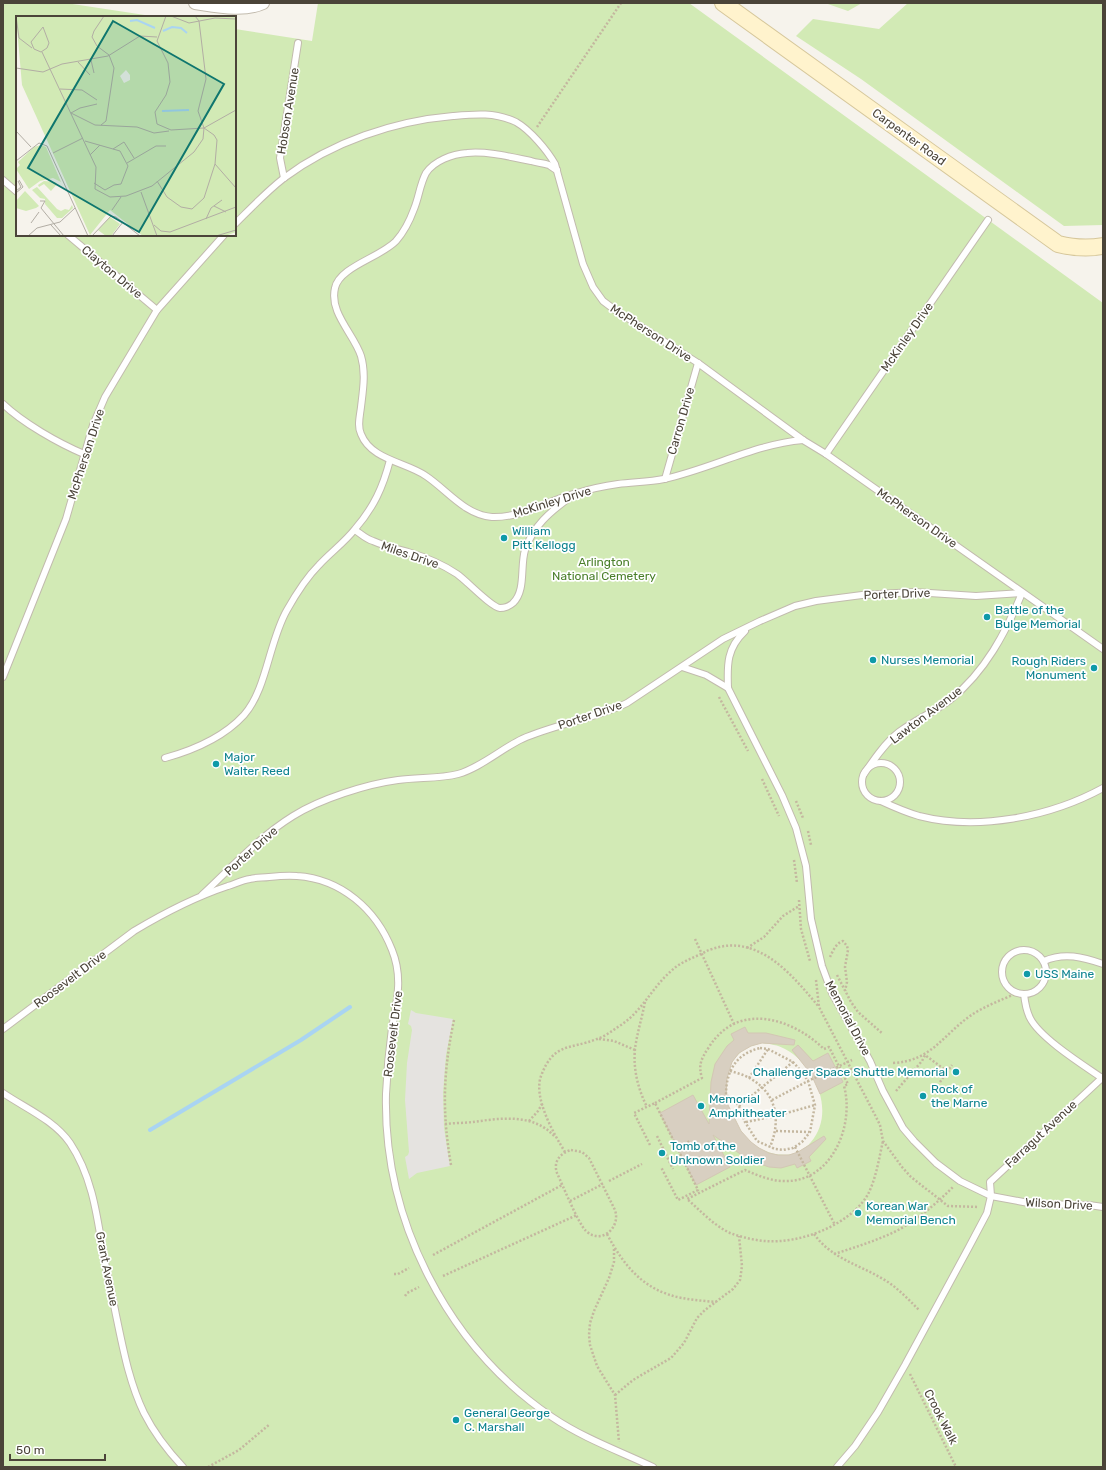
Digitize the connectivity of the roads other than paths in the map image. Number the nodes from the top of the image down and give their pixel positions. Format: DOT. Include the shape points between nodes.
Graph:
graph roads {
  1 [pos="195,3"];
  2 [pos="264,3"];
  3 [pos="723,3"];
  4 [pos="298,43"];
  5 [pos="557,170"];
  6 [pos="284,178"];
  7 [pos="3,180"];
  8 [pos="16,191"];
  9 [pos="988,220"];
  10 [pos="236,223"];
  11 [pos="69,236"];
  12 [pos="223,236"];
  13 [pos="1103,246"];
  14 [pos="157,310"];
  15 [pos="698,363"];
  16 [pos="3,404"];
  17 [pos="803,440"];
  18 [pos="84,454"];
  19 [pos="826,454"];
  20 [pos="390,460"];
  21 [pos="665,479"];
  22 [pos="575,493"];
  23 [pos="355,530"];
  24 [pos="1022,593"];
  25 [pos="749,626"];
  26 [pos="1103,649"];
  27 [pos="682,666"];
  28 [pos="3,677"];
  29 [pos="728,688"];
  30 [pos="165,758"];
  31 [pos="864,774"];
  32 [pos="1103,788"];
  33 [pos="882,801"];
  34 [pos="202,895"];
  35 [pos="1044,961"];
  36 [pos="1103,964"];
  37 [pos="1024,994"];
  38 [pos="3,1029"];
  39 [pos="1102,1078"];
  40 [pos="3,1093"];
  41 [pos="991,1196"];
  42 [pos="1103,1207"];
  43 [pos="183,1467"];
  44 [pos="653,1467"];
  45 [pos="837,1467"];
  1 -- 2 [label="street" via="234,8"];
  3 -- 13 [label="street, Carpenter Road" via="1058,244 1075,248"];
  4 -- 6 [label="lane, Hobson Avenue" via="280,158"];
  5 -- 6 [label="lane, McPherson Drive" via="548,153 516,123 499,116 480,114 420,120 365,135 326,153"];
  5 -- 15 [label="lane, McPherson Drive" via="583,264 593,287 603,301"];
  5 -- 20 [label="lane, McKinley Drive" via="521,159 480,153 461,154 439,161 432,166 421,184 408,223 395,242 339,279 335,286 334,304 354,340 364,366 360,433 373,450"];
  6 -- 10 [label="lane, McPherson Drive"];
  7 -- 8 [label="lane"];
  9 -- 19 [label="lane, McKinley Drive"];
  11 -- 14 [label="lane, Clayton Drive"];
  12 -- 14 [label="lane, McPherson Drive"];
  14 -- 18 [label="lane, McPherson Drive" via="105,396"];
  15 -- 17 [label="lane, McPherson Drive"];
  15 -- 21 [label="lane, Carron Drive"];
  16 -- 18 [label="lane" via="30,425"];
  17 -- 19 [label="lane, McPherson Drive"];
  17 -- 21 [label="lane, McKinley Drive" via="757,450"];
  18 -- 28 [label="lane, McPherson Drive" via="66,519"];
  19 -- 24 [label="lane, McPherson Drive"];
  20 -- 22 [label="lane, McKinley Drive" via="425,475 470,511 486,516 508,516"];
  20 -- 23 [label="lane" via="382,487"];
  21 -- 22 [label="lane, McKinley Drive" via="619,484"];
  22 -- 23 [label="lane, Miles Drive" via="548,514 536,529 525,551 517,599 507,607 499,608 492,605 465,579 442,566 371,541"];
  23 -- 30 [label="lane" via="317,567 287,611 259,688 244,714 231,728 215,738"];
  24 -- 25 [label="lane, Porter Drive" via="976,596 914,592 816,600 795,606"];
  24 -- 26 [label="lane, McPherson Drive"];
  24 -- 31 [label="lane, Lawton Avenue" via="995,648 979,671 951,699 892,738"];
  25 -- 27 [label="lane, Porter Drive" via="723,639"];
  25 -- 29 [label="lane, Memorial Drive" via="737,638 730,652"];
  27 -- 29 [label="lane" via="710,677"];
  27 -- 34 [label="lane, Porter Drive" via="621,706 537,733 465,771 447,776 381,783 312,806 268,833"];
  29 -- 41 [label="lane, Memorial Drive" via="796,828 806,866 811,919 822,966 832,993 903,1128 936,1163 960,1181"];
  31 -- 33 [label="lane" via="862,780 865,793 875,800"];
  31 -- 33 [label="lane" via="879,764 890,766 896,771 900,782 898,791 891,798"];
  32 -- 33 [label="lane" via="1068,804 1042,812 986,822 920,816"];
  34 -- 38 [label="lane, Roosevelt Drive" via="154,918 134,931"];
  34 -- 44 [label="lane, Roosevelt Drive" via="250,879 293,875 308,877 344,890 377,921 392,948 399,985 387,1075 388,1141 397,1191 416,1251 436,1291 479,1352 529,1400 556,1420 590,1439"];
  35 -- 36 [label="lane" via="1068,955"];
  35 -- 37 [label="lane" via="1044,981 1034,992"];
  35 -- 37 [label="lane" via="1032,951 1025,950 1018,950 1006,958 1001,972 1003,980 1012,991"];
  37 -- 39 [label="lane" via="1025,1006 1031,1020 1047,1038"];
  39 -- 41 [label="lane, Farragut Avenue" via="990,1182"];
  40 -- 43 [label="lane, Grant Avenue" via="45,1119 60,1132 81,1162 96,1204 130,1377 144,1414 158,1437"];
  41 -- 42 [label="lane, Wilson Drive" via="1034,1204"];
  41 -- 45 [label="lane" via="987,1213 905,1365 878,1412"];
}
